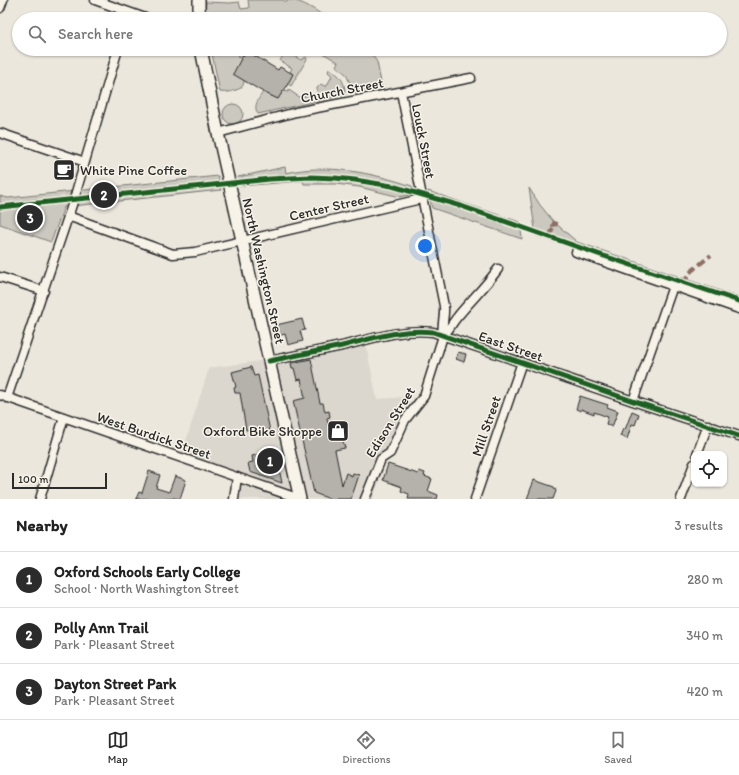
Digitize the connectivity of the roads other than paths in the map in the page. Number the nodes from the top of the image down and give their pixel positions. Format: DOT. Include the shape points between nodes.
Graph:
graph roads {
  1 [pos="2,0"];
  2 [pos="95,0"];
  3 [pos="199,0"];
  4 [pos="0,8"];
  5 [pos="120,12"];
  6 [pos="199,12"];
  7 [pos="116,56"];
  8 [pos="202,56"];
  9 [pos="471,78"];
  10 [pos="401,92"];
  11 [pos="0,133"];
  12 [pos="218,133"];
  13 [pos="85,162"];
  14 [pos="421,199"];
  15 [pos="68,216"];
  16 [pos="242,240"];
  17 [pos="576,252"];
  18 [pos="498,269"];
  19 [pos="0,277"];
  20 [pos="673,286"];
  21 [pos="44,291"];
  22 [pos="739,309"];
  23 [pos="443,336"];
  24 [pos="269,361"];
  25 [pos="522,362"];
  26 [pos="3,397"];
  27 [pos="634,401"];
  28 [pos="64,417"];
  29 [pos="708,425"];
  30 [pos="739,436"];
  31 [pos="699,451"];
  32 [pos="691,472"];
  33 [pos="237,477"];
  34 [pos="40,499"];
  35 [pos="234,499"];
  36 [pos="300,499"];
  37 [pos="365,499"];
  38 [pos="475,499"];
  39 [pos="680,499"];
  1 -- 4 [label="street"];
  2 -- 5 [label="street"];
  3 -- 6 [label="main road"];
  7 -- 13 [label="street"];
  8 -- 12 [label="main road, North Washington Street"];
  9 -- 10 [label="street, Church Street"];
  10 -- 12 [label="street, Church Street" via="296,112"];
  10 -- 14 [label="street, Louck Street"];
  11 -- 13 [label="street"];
  12 -- 16 [label="main road, North Washington Street"];
  13 -- 15 [label="street"];
  14 -- 16 [label="street, Center Street"];
  14 -- 23 [label="street, Louck Street" via="444,306"];
  15 -- 16 [label="street, Center Street" via="173,254 195,252"];
  15 -- 21 [label="street"];
  16 -- 24 [label="main road, North Washington Street"];
  17 -- 20 [label="street"];
  18 -- 23 [label="street"];
  19 -- 21 [label="street"];
  20 -- 22 [label="street"];
  20 -- 27 [label="street"];
  21 -- 26 [label="street"];
  23 -- 24 [label="street, East Street" via="423,331 410,332"];
  23 -- 25 [label="street, East Street"];
  23 -- 37 [label="street, Edison Street" via="424,396 405,420 390,453 381,459"];
  24 -- 36 [label="main road, North Washington Street"];
  25 -- 27 [label="street, East Street"];
  25 -- 38 [label="street, Mill Street"];
  26 -- 28 [label="street, West Burdick Street"];
  27 -- 29 [label="street, East Street"];
  28 -- 33 [label="street, West Burdick Street"];
  28 -- 34 [label="street"];
  29 -- 30 [label="street, East Street"];
  29 -- 31 [label="street"];
  32 -- 39 [label="street"];
  33 -- 35 [label="street"];
  33 -- 36 [label="street, West Burdick Street"];
}
